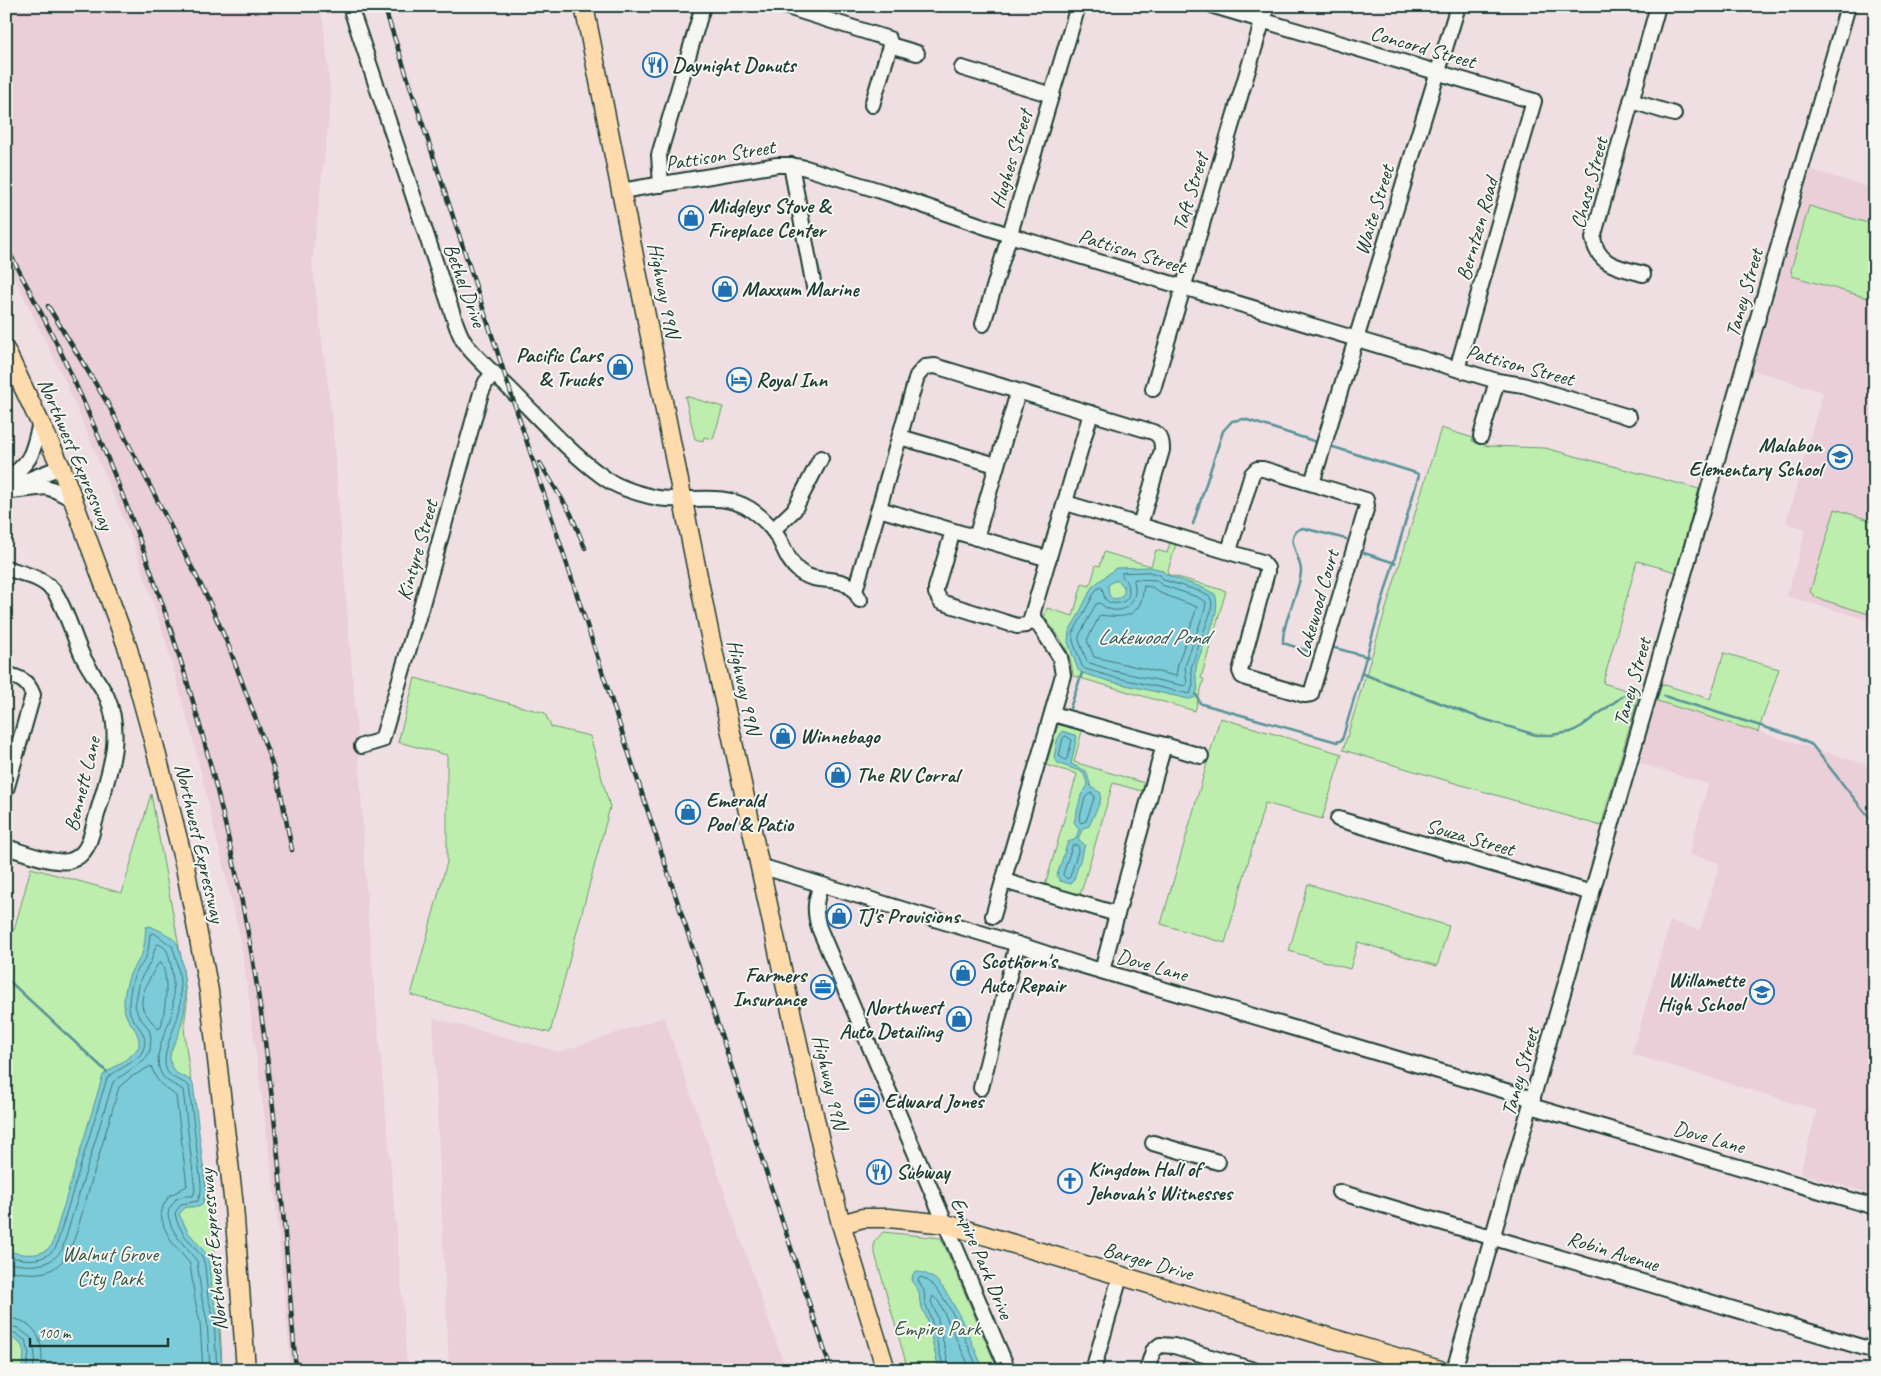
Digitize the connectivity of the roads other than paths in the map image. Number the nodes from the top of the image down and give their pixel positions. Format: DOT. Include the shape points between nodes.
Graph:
graph roads {
  1 [pos="350,6"];
  2 [pos="584,6"];
  3 [pos="704,6"];
  4 [pos="784,6"];
  5 [pos="1078,6"];
  6 [pos="1214,6"];
  7 [pos="1267,6"];
  8 [pos="1458,6"];
  9 [pos="1658,6"];
  10 [pos="1848,6"];
  11 [pos="1263,21"];
  12 [pos="890,45"];
  13 [pos="917,53"];
  14 [pos="962,68"];
  15 [pos="1438,73"];
  16 [pos="1052,95"];
  17 [pos="1534,101"];
  18 [pos="1632,101"];
  19 [pos="872,106"];
  20 [pos="1674,114"];
  21 [pos="791,165"];
  22 [pos="661,185"];
  23 [pos="621,191"];
  24 [pos="1009,235"];
  25 [pos="1643,274"];
  26 [pos="814,287"];
  27 [pos="1183,287"];
  28 [pos="983,324"];
  29 [pos="1356,339"];
  30 [pos="6,351"];
  31 [pos="1457,369"];
  32 [pos="494,373"];
  33 [pos="1497,381"];
  34 [pos="1152,389"];
  35 [pos="1018,392"];
  36 [pos="1091,413"];
  37 [pos="1629,417"];
  38 [pos="40,423"];
  39 [pos="1481,436"];
  40 [pos="900,437"];
  41 [pos="821,458"];
  42 [pos="996,465"];
  43 [pos="61,467"];
  44 [pos="6,480"];
  45 [pos="1312,483"];
  46 [pos="6,487"];
  47 [pos="74,500"];
  48 [pos="683,500"];
  49 [pos="1066,503"];
  50 [pos="879,509"];
  51 [pos="1140,525"];
  52 [pos="773,530"];
  53 [pos="953,531"];
  54 [pos="976,538"];
  55 [pos="1229,551"];
  56 [pos="1049,559"];
  57 [pos="6,568"];
  58 [pos="1033,616"];
  59 [pos="6,674"];
  60 [pos="1053,714"];
  61 [pos="1164,745"];
  62 [pos="362,746"];
  63 [pos="1201,756"];
  64 [pos="6,790"];
  65 [pos="1338,819"];
  66 [pos="6,847"];
  67 [pos="760,866"];
  68 [pos="1004,881"];
  69 [pos="821,884"];
  70 [pos="1592,893"];
  71 [pos="1117,914"];
  72 [pos="993,916"];
  73 [pos="1018,944"];
  74 [pos="1102,971"];
  75 [pos="980,1088"];
  76 [pos="1532,1102"];
  77 [pos="1153,1143"];
  78 [pos="1218,1162"];
  79 [pos="1339,1192"];
  80 [pos="1875,1207"];
  81 [pos="841,1224"];
  82 [pos="946,1224"];
  83 [pos="1493,1237"];
  84 [pos="1120,1277"];
  85 [pos="1875,1351"];
  86 [pos="1229,1367"];
  87 [pos="246,1370"];
  88 [pos="886,1370"];
  89 [pos="1008,1370"];
  90 [pos="1093,1370"];
  91 [pos="1147,1370"];
  92 [pos="1254,1370"];
  93 [pos="1440,1370"];
  94 [pos="1454,1370"];
  1 -- 32 [label="street, Bethel Drive" via="456,324 467,346"];
  2 -- 23 [label="main road, Highway 99N"];
  3 -- 22 [label="street" via="659,155"];
  4 -- 12 [label="street" via="887,37"];
  5 -- 16 [label="street, Hughes Street"];
  6 -- 11 [label="street, Concord Street"];
  7 -- 11 [label="street, Taft Street"];
  8 -- 15 [label="street, Waite Street"];
  9 -- 18 [label="street, Chase Street"];
  10 -- 70 [label="street, Taney Street"];
  11 -- 15 [label="street, Concord Street"];
  11 -- 27 [label="street, Taft Street"];
  12 -- 13 [label="street"];
  12 -- 19 [label="street"];
  14 -- 16 [label="street"];
  15 -- 17 [label="street, Concord Street"];
  15 -- 29 [label="street, Waite Street"];
  16 -- 24 [label="street, Hughes Street"];
  17 -- 31 [label="street, Berntzen Road"];
  18 -- 20 [label="street"];
  18 -- 25 [label="street, Chase Street" via="1593,238 1594,247 1603,260"];
  21 -- 22 [label="street, Pattison Street"];
  21 -- 24 [label="street, Pattison Street" via="887,193"];
  21 -- 26 [label="street"];
  22 -- 23 [label="street, Pattison Street"];
  23 -- 48 [label="main road, Highway 99N"];
  24 -- 27 [label="street, Pattison Street"];
  24 -- 28 [label="street, Hughes Street"];
  27 -- 29 [label="street, Pattison Street"];
  27 -- 34 [label="street, Taft Street"];
  29 -- 31 [label="street, Pattison Street"];
  29 -- 45 [label="street, Waite Street"];
  30 -- 38 [label="main road, Northwest Expressway"];
  31 -- 33 [label="street, Pattison Street"];
  32 -- 48 [label="street, Bethel Drive" via="602,476 619,487 658,498"];
  32 -- 62 [label="street, Kintyre Street" via="481,393 382,740"];
  33 -- 37 [label="street, Pattison Street" via="1523,385"];
  33 -- 39 [label="street"];
  35 -- 36 [label="street"];
  35 -- 40 [label="street" via="935,366 924,367 917,376"];
  35 -- 42 [label="street"];
  36 -- 49 [label="street"];
  36 -- 51 [label="street" via="1153,432 1161,439 1162,450"];
  38 -- 43 [label="main road, Northwest Expressway"];
  38 -- 44 [label="street" via="30,458"];
  40 -- 42 [label="street"];
  40 -- 50 [label="street"];
  41 -- 52 [label="street" via="794,510"];
  42 -- 54 [label="street"];
  43 -- 46 [label="street"];
  43 -- 47 [label="main road, Northwest Expressway"];
  45 -- 55 [label="street, Lakewood Court" via="1263,468 1254,471"];
  45 -- 55 [label="street, Lakewood Court" via="1363,498 1367,503 1311,694 1242,676 1240,666 1267,568 1258,560"];
  46 -- 47 [label="street" via="11,491 46,487"];
  47 -- 87 [label="main road, Northwest Expressway" via="128,649 185,867 209,991 234,1206"];
  48 -- 52 [label="street" via="718,498 738,503 750,509"];
  48 -- 67 [label="main road, Highway 99N"];
  49 -- 51 [label="street, Lakewood Court"];
  49 -- 56 [label="street"];
  50 -- 52 [label="street" via="858,595 842,582 815,578 799,571"];
  50 -- 53 [label="street"];
  51 -- 55 [label="street, Lakewood Court"];
  53 -- 54 [label="street"];
  53 -- 58 [label="street" via="936,588 941,602 1017,626 1026,625"];
  54 -- 56 [label="street"];
  56 -- 58 [label="street"];
  57 -- 66 [label="street, Bennett Lane" via="42,580 54,591 84,659 107,697 116,737 90,839 81,855 60,862"];
  58 -- 60 [label="street" via="1062,662 1062,683"];
  59 -- 64 [label="street" via="24,680 33,695"];
  60 -- 61 [label="street"];
  60 -- 68 [label="street"];
  61 -- 63 [label="street"];
  61 -- 71 [label="street"];
  65 -- 70 [label="street, Souza Street"];
  67 -- 69 [label="street, Dove Lane"];
  67 -- 81 [label="main road, Highway 99N" via="818,1136"];
  68 -- 71 [label="street"];
  68 -- 72 [label="street"];
  69 -- 73 [label="street, Dove Lane"];
  69 -- 82 [label="street, Empire Park Drive" via="815,901 819,928"];
  70 -- 76 [label="street, Taney Street"];
  71 -- 74 [label="street"];
  73 -- 74 [label="street, Dove Lane"];
  73 -- 75 [label="street"];
  74 -- 76 [label="street, Dove Lane"];
  76 -- 80 [label="street, Dove Lane"];
  76 -- 83 [label="street, Taney Street"];
  77 -- 78 [label="street"];
  79 -- 83 [label="street, Robin Avenue"];
  81 -- 82 [label="main road, Barger Drive" via="864,1218"];
  81 -- 88 [label="main road, Highway 99N"];
  82 -- 84 [label="main road, Barger Drive"];
  82 -- 89 [label="street, Empire Park Drive"];
  83 -- 85 [label="street, Robin Avenue"];
  83 -- 94 [label="street, Taney Street"];
  84 -- 90 [label="street"];
  84 -- 93 [label="main road, Barger Drive"];
  86 -- 91 [label="street" via="1174,1346 1160,1346 1153,1351"];
  86 -- 92 [label="street"];
}
